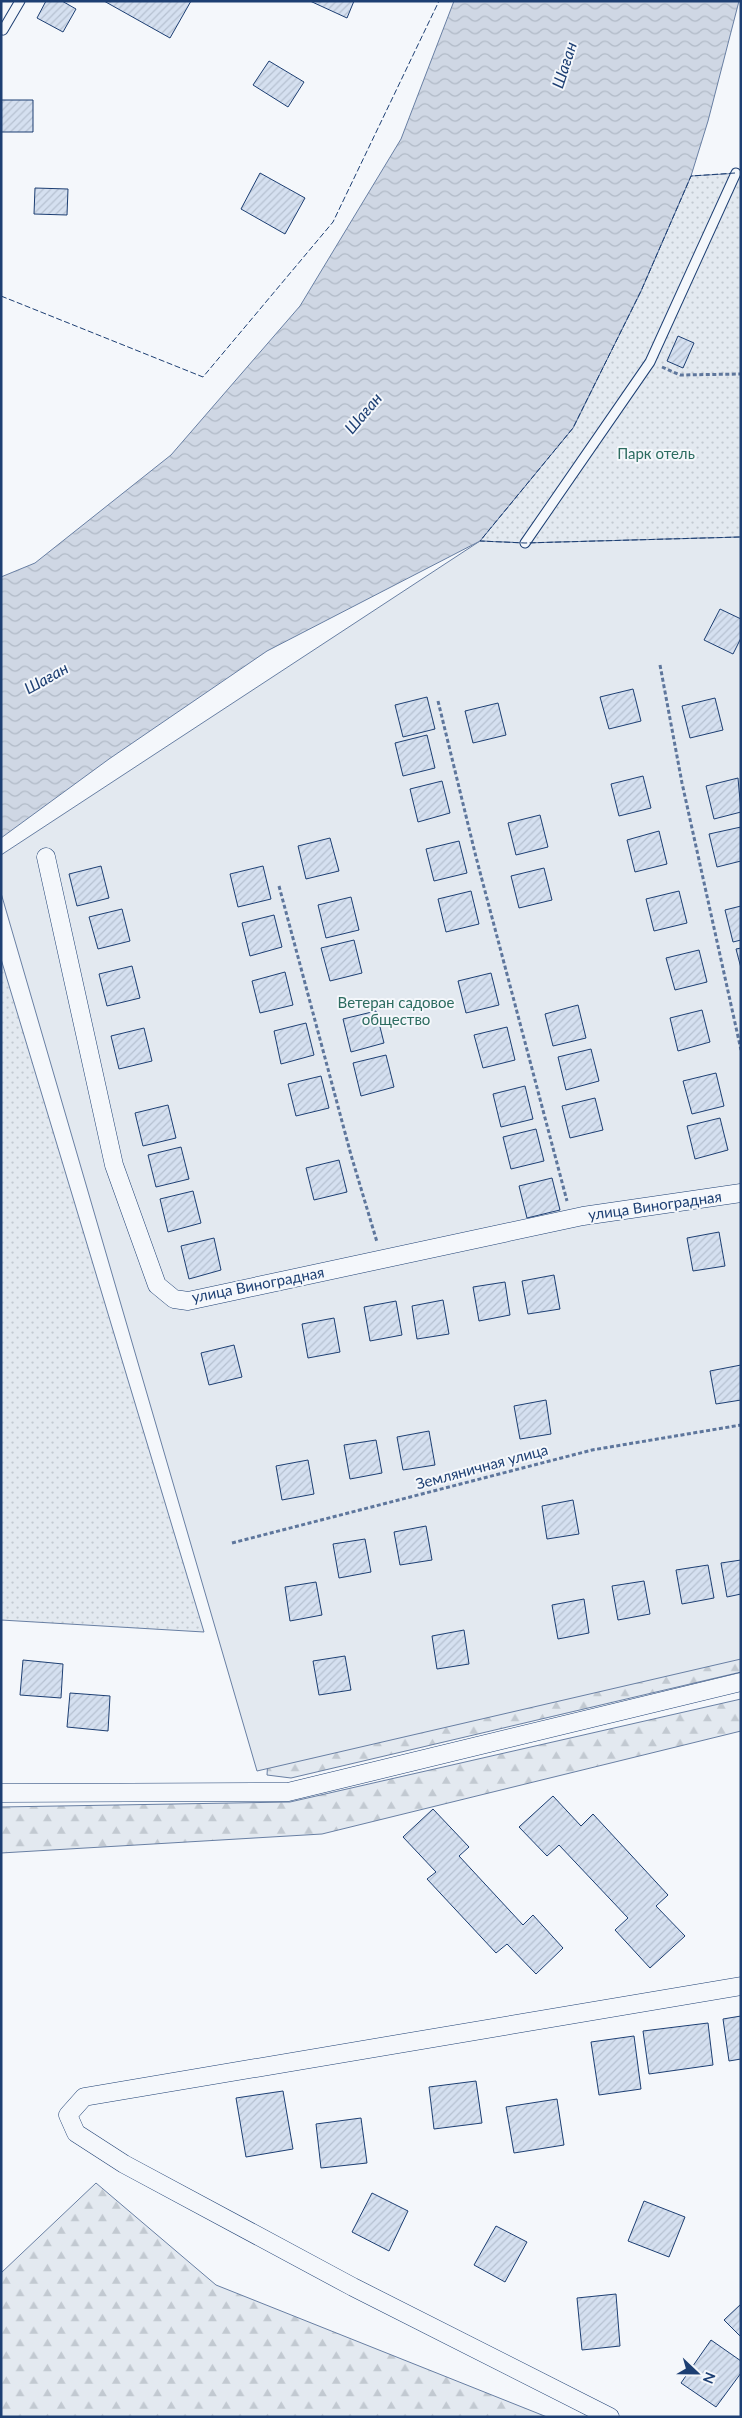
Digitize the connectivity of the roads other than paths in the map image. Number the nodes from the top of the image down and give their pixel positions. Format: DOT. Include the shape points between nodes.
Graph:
graph roads {
  1 [pos="20,1"];
  2 [pos="1,29"];
  3 [pos="736,173"];
  4 [pos="525,543"];
  5 [pos="46,856"];
  6 [pos="741,1193"];
  7 [pos="741,1682"];
  8 [pos="1,1793"];
  9 [pos="741,1986"];
  10 [pos="610,2417"];
  1 -- 2 [label="lane"];
  3 -- 4 [label="lane" via="650,362"];
  5 -- 6 [label="street, улица Виноградная" via="114,1164 157,1285 174,1298 188,1301 572,1219"];
  7 -- 8 [label="street" via="288,1792"];
  9 -- 10 [label="street" via="84,2097 68,2115 76,2133 124,2164 353,2287"];
}
